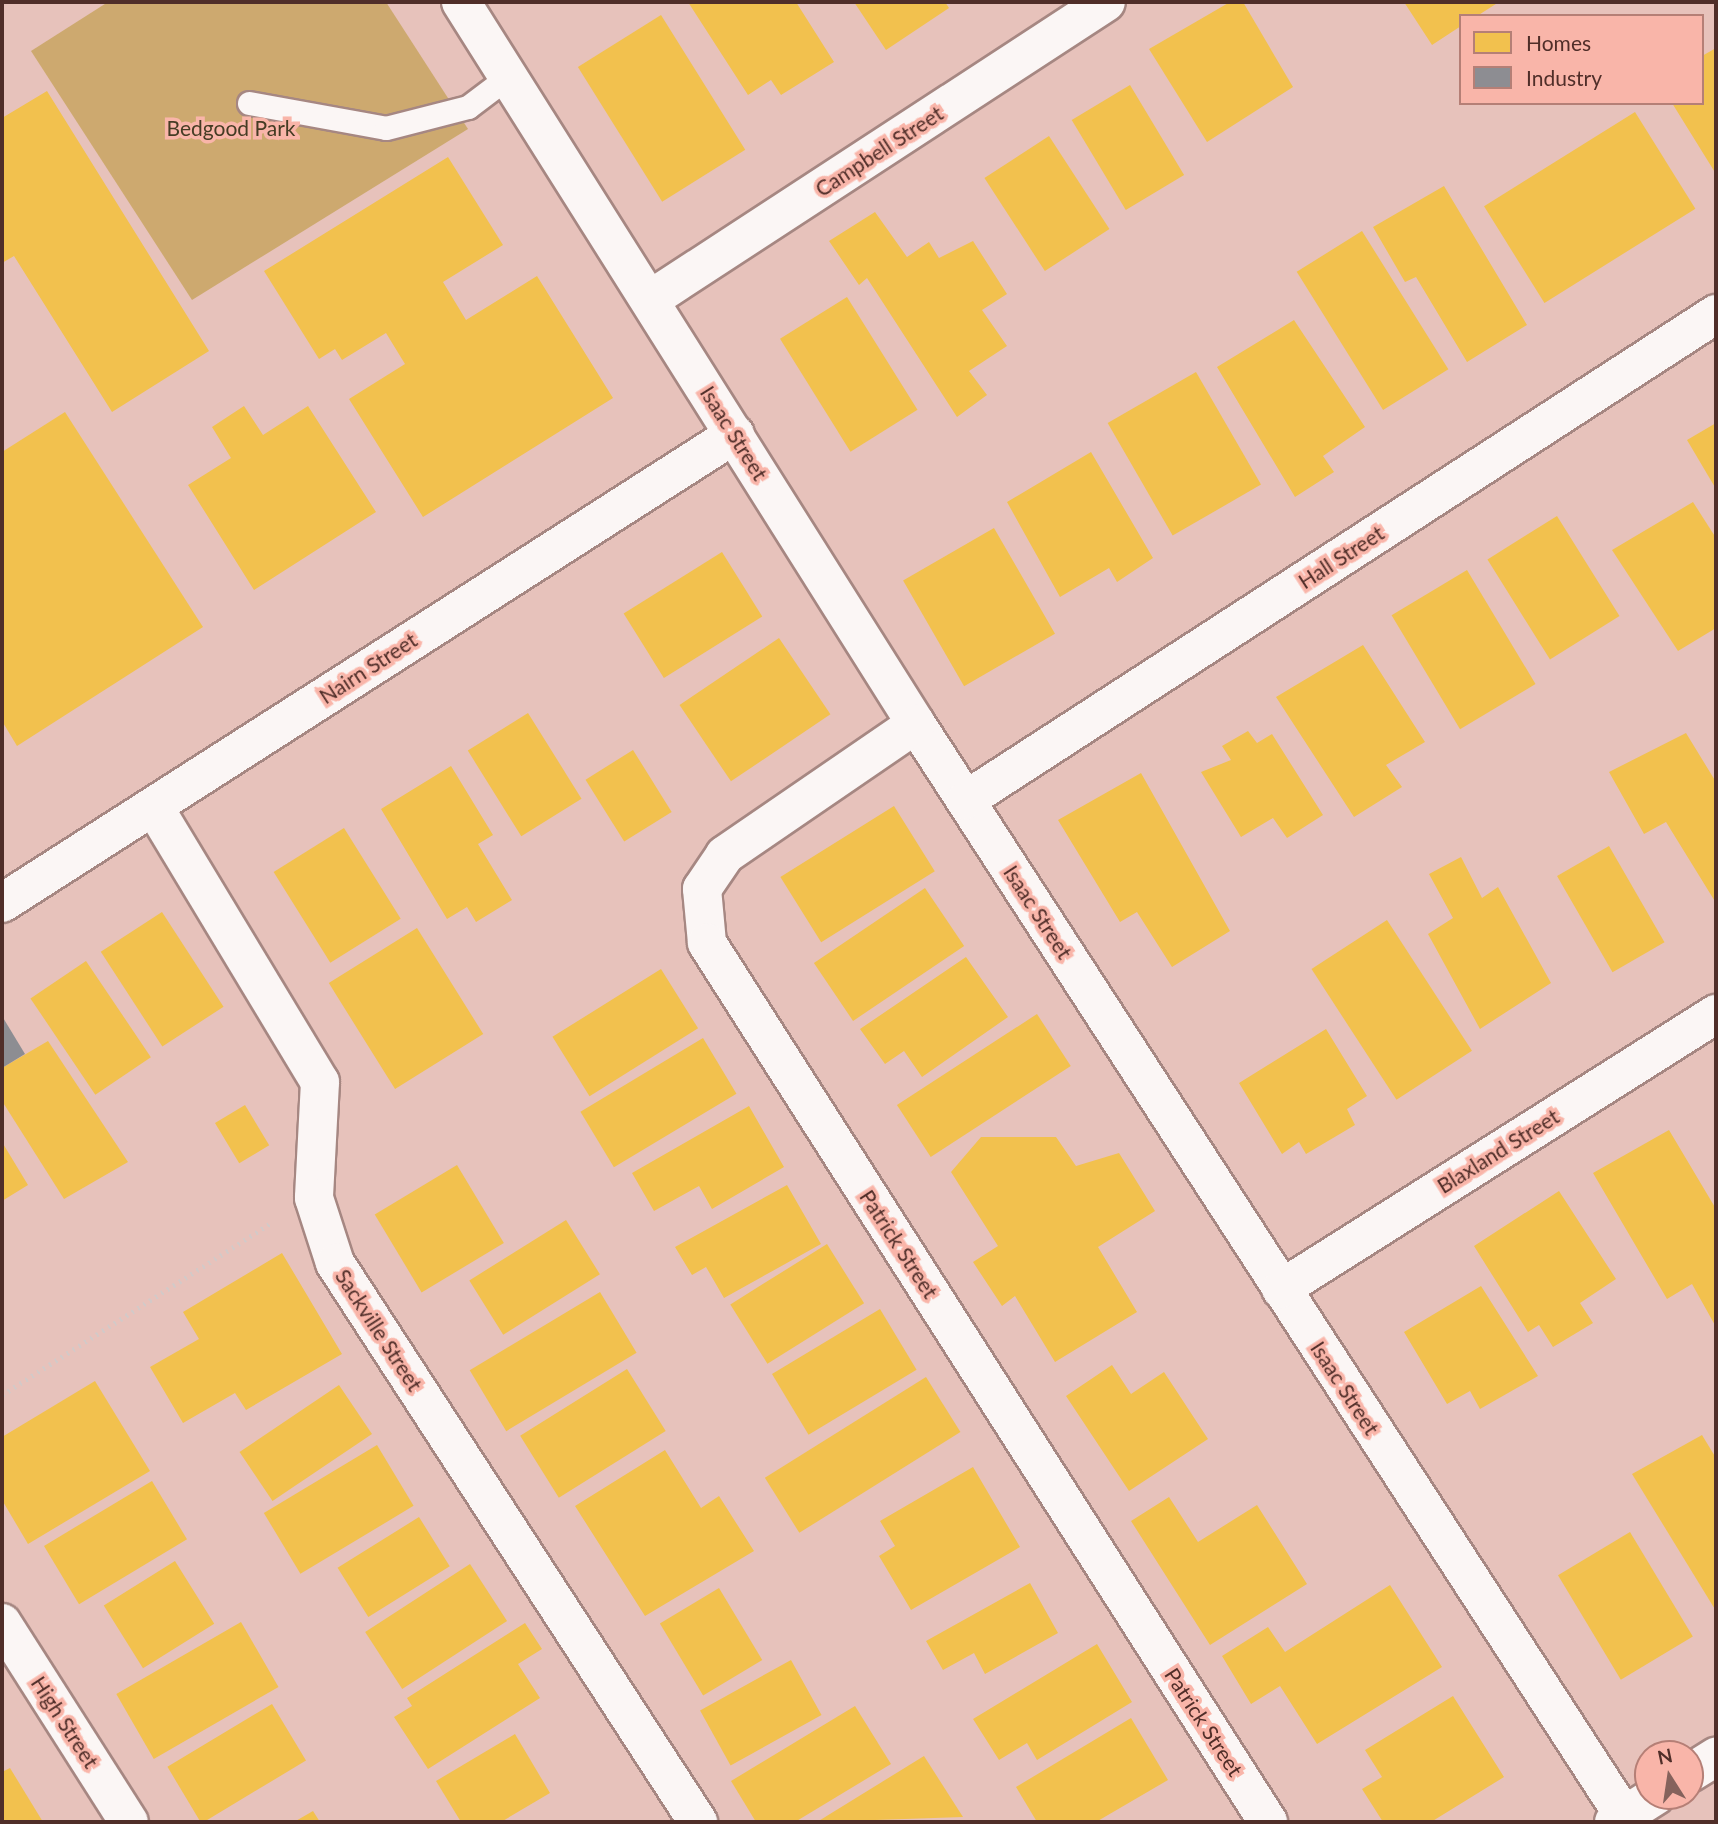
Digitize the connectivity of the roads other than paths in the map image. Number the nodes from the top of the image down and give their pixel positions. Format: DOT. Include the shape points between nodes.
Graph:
graph roads {
  1 [pos="461,2"];
  2 [pos="1106,2"];
  3 [pos="509,75"];
  4 [pos="249,103"];
  5 [pos="651,299"];
  6 [pos="1716,314"];
  7 [pos="735,434"];
  8 [pos="916,724"];
  9 [pos="966,800"];
  10 [pos="154,807"];
  11 [pos="2,903"];
  12 [pos="1716,1014"];
  13 [pos="1281,1289"];
  14 [pos="2,1623"];
  15 [pos="1631,1811"];
  16 [pos="129,1822"];
  17 [pos="698,1822"];
  18 [pos="1268,1822"];
  1 -- 3 [label="street, Isaac Street"];
  2 -- 5 [label="street, Campbell Street"];
  3 -- 4 [label="lane" via="468,107 386,128"];
  3 -- 5 [label="street, Isaac Street"];
  5 -- 7 [label="street, Isaac Street"];
  6 -- 9 [label="street, Hall Street"];
  7 -- 8 [label="street, Isaac Street"];
  7 -- 10 [label="street, Nairn Street"];
  8 -- 9 [label="street, Isaac Street"];
  8 -- 18 [label="street, Patrick Street" via="725,855 702,889 706,943"];
  9 -- 13 [label="street, Isaac Street"];
  10 -- 11 [label="street, Nairn Street"];
  10 -- 17 [label="street, Sackville Street" via="313,1065 323,1101 314,1199 335,1263"];
  12 -- 13 [label="street, Blaxland Street"];
  13 -- 15 [label="street, Isaac Street"];
  14 -- 16 [label="street, High Street"];
}
